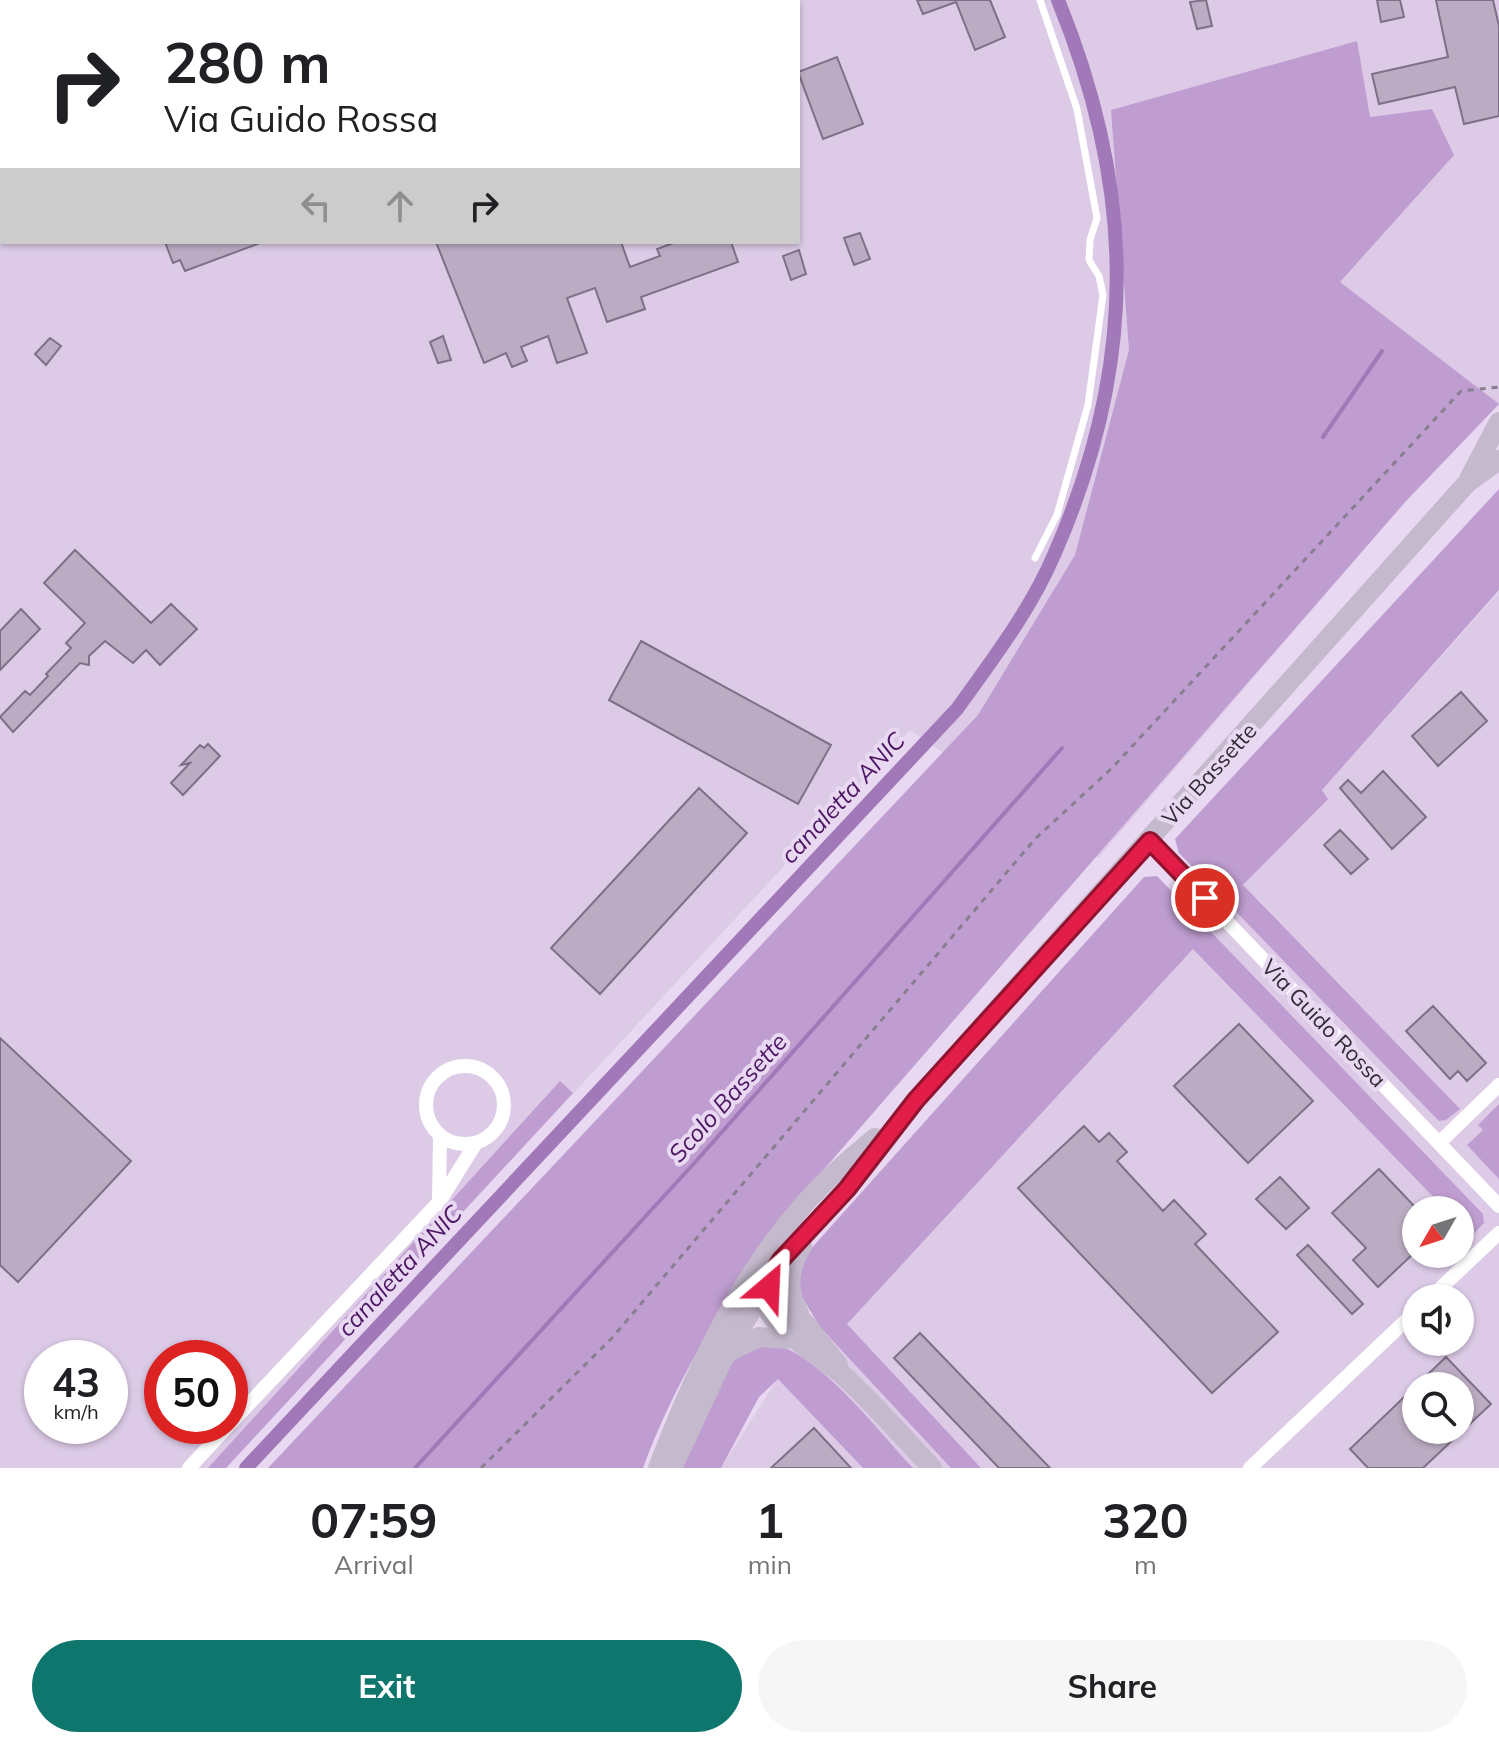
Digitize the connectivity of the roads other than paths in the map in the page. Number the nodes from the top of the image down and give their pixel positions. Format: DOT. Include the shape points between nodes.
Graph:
graph roads {
  1 [pos="1040,0"];
  2 [pos="1499,422"];
  3 [pos="1499,437"];
  4 [pos="1494,457"];
  5 [pos="1035,558"];
  6 [pos="1150,841"];
  7 [pos="1499,1085"];
  8 [pos="916,1100"];
  9 [pos="440,1136"];
  10 [pos="476,1143"];
  11 [pos="1439,1143"];
  12 [pos="857,1153"];
  13 [pos="439,1202"];
  14 [pos="1499,1206"];
  15 [pos="815,1226"];
  16 [pos="1499,1233"];
  17 [pos="1445,1284"];
  18 [pos="763,1289"];
  19 [pos="1402,1324"];
  20 [pos="799,1330"];
  21 [pos="726,1353"];
  22 [pos="248,1405"];
  23 [pos="673,1429"];
  24 [pos="211,1444"];
  25 [pos="189,1468"];
  26 [pos="658,1468"];
  27 [pos="672,1468"];
  28 [pos="932,1468"];
  29 [pos="1250,1468"];
  1 -- 5 [label="lane" via="1077,109 1097,218 1089,260 1103,295 1088,405 1057,515"];
  2 -- 4 [label="main road, Via Bassette"];
  3 -- 4 [label="main road, Via Bassette"];
  4 -- 6 [label="main road, Via Bassette"];
  6 -- 8 [label="main road, Via Bassette"];
  6 -- 11 [label="street, Via Guido Rossa"];
  7 -- 11 [label="street"];
  8 -- 12 [label="main road, Via Bassette"];
  8 -- 15 [label="main road, Via Bassette"];
  9 -- 10 [label="street" via="464,1145"];
  9 -- 10 [label="street" via="426,1115 428,1090 445,1070 472,1066 495,1080 505,1105 497,1129"];
  9 -- 13 [label="street"];
  10 -- 13 [label="street"];
  11 -- 14 [label="street, Via Guido Rossa"];
  12 -- 18 [label="main road, Via Bassette" via="762,1273"];
  12 -- 23 [label="main road, Via Bassette" via="819,1187 755,1268"];
  13 -- 22 [label="street"];
  15 -- 18 [label="main road, Via Bassette" via="781,1260"];
  15 -- 20 [label="main road" via="789,1277"];
  16 -- 17 [label="street"];
  18 -- 20 [label="main road"];
  18 -- 21 [label="main road, Via Bassette"];
  18 -- 23 [label="main road, Via Bassette" via="748,1293 688,1416"];
  19 -- 29 [label="street"];
  20 -- 21 [label="main road" via="759,1337"];
  20 -- 28 [label="main road"];
  21 -- 27 [label="main road, Via Bassette"];
  23 -- 26 [label="main road, Via Bassette"];
  24 -- 25 [label="street"];
}
